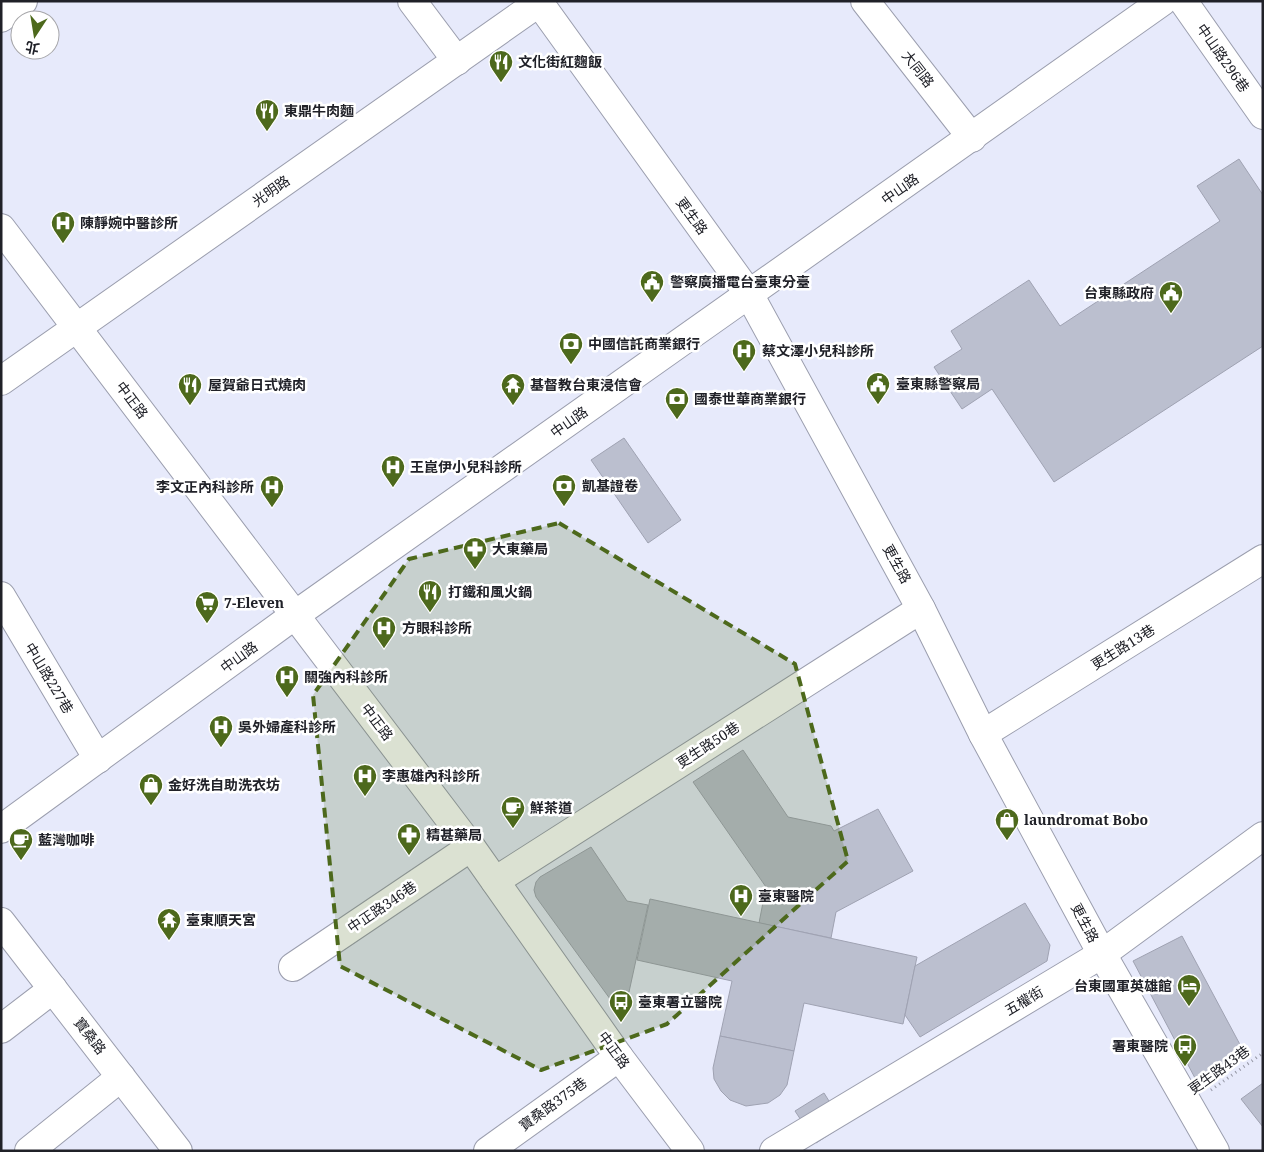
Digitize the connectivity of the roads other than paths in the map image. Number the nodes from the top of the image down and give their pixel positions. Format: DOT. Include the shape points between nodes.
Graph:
graph roads {
  1 [pos="23,1"];
  2 [pos="412,1"];
  3 [pos="865,1"];
  4 [pos="1163,1"];
  5 [pos="1183,1"];
  6 [pos="539,2"];
  7 [pos="1,18"];
  8 [pos="456,60"];
  9 [pos="1263,116"];
  10 [pos="972,138"];
  11 [pos="1,228"];
  12 [pos="749,294"];
  13 [pos="77,328"];
  14 [pos="1,381"];
  15 [pos="1263,559"];
  16 [pos="1,596"];
  17 [pos="921,609"];
  18 [pos="295,615"];
  19 [pos="983,734"];
  20 [pos="98,759"];
  21 [pos="1,829"];
  22 [pos="1263,836"];
  23 [pos="471,847"];
  24 [pos="495,882"];
  25 [pos="1,922"];
  26 [pos="1102,954"];
  27 [pos="293,967"];
  28 [pos="53,989"];
  29 [pos="1,1029"];
  30 [pos="619,1057"];
  31 [pos="121,1077"];
  32 [pos="29,1151"];
  33 [pos="178,1151"];
  34 [pos="488,1151"];
  35 [pos="690,1151"];
  36 [pos="774,1151"];
  37 [pos="1215,1151"];
  1 -- 7 [label="street"];
  2 -- 8 [label="street"];
  3 -- 10 [label="street, 大同路"];
  4 -- 10 [label="street, 中山路"];
  5 -- 9 [label="street, 中山路296巷"];
  6 -- 8 [label="street, 光明路"];
  6 -- 12 [label="street, 更生路"];
  8 -- 13 [label="street, 光明路"];
  10 -- 12 [label="street, 中山路"];
  11 -- 13 [label="street, 中正路"];
  12 -- 17 [label="street, 更生路"];
  12 -- 18 [label="street, 中山路"];
  13 -- 14 [label="street, 光明路"];
  13 -- 18 [label="street, 中正路"];
  15 -- 19 [label="street, 更生路13巷"];
  16 -- 20 [label="street, 中山路227巷"];
  17 -- 19 [label="street, 更生路"];
  17 -- 24 [label="street, 更生路50巷"];
  18 -- 20 [label="street, 中山路"];
  18 -- 23 [label="street, 中正路"];
  19 -- 26 [label="street, 更生路"];
  20 -- 21 [label="street, 中山路"];
  22 -- 26 [label="street, 五權街"];
  23 -- 24 [label="street, 中正路"];
  23 -- 27 [label="street, 中正路346巷"];
  24 -- 30 [label="street, 中正路"];
  25 -- 28 [label="street, 寶桑路"];
  26 -- 36 [label="street, 五權街"];
  26 -- 37 [label="street, 更生路"];
  28 -- 29 [label="street"];
  28 -- 31 [label="street, 寶桑路"];
  30 -- 34 [label="street, 寶桑路375巷"];
  30 -- 35 [label="street, 中正路"];
  31 -- 32 [label="street"];
  31 -- 33 [label="street, 寶桑路"];
}
